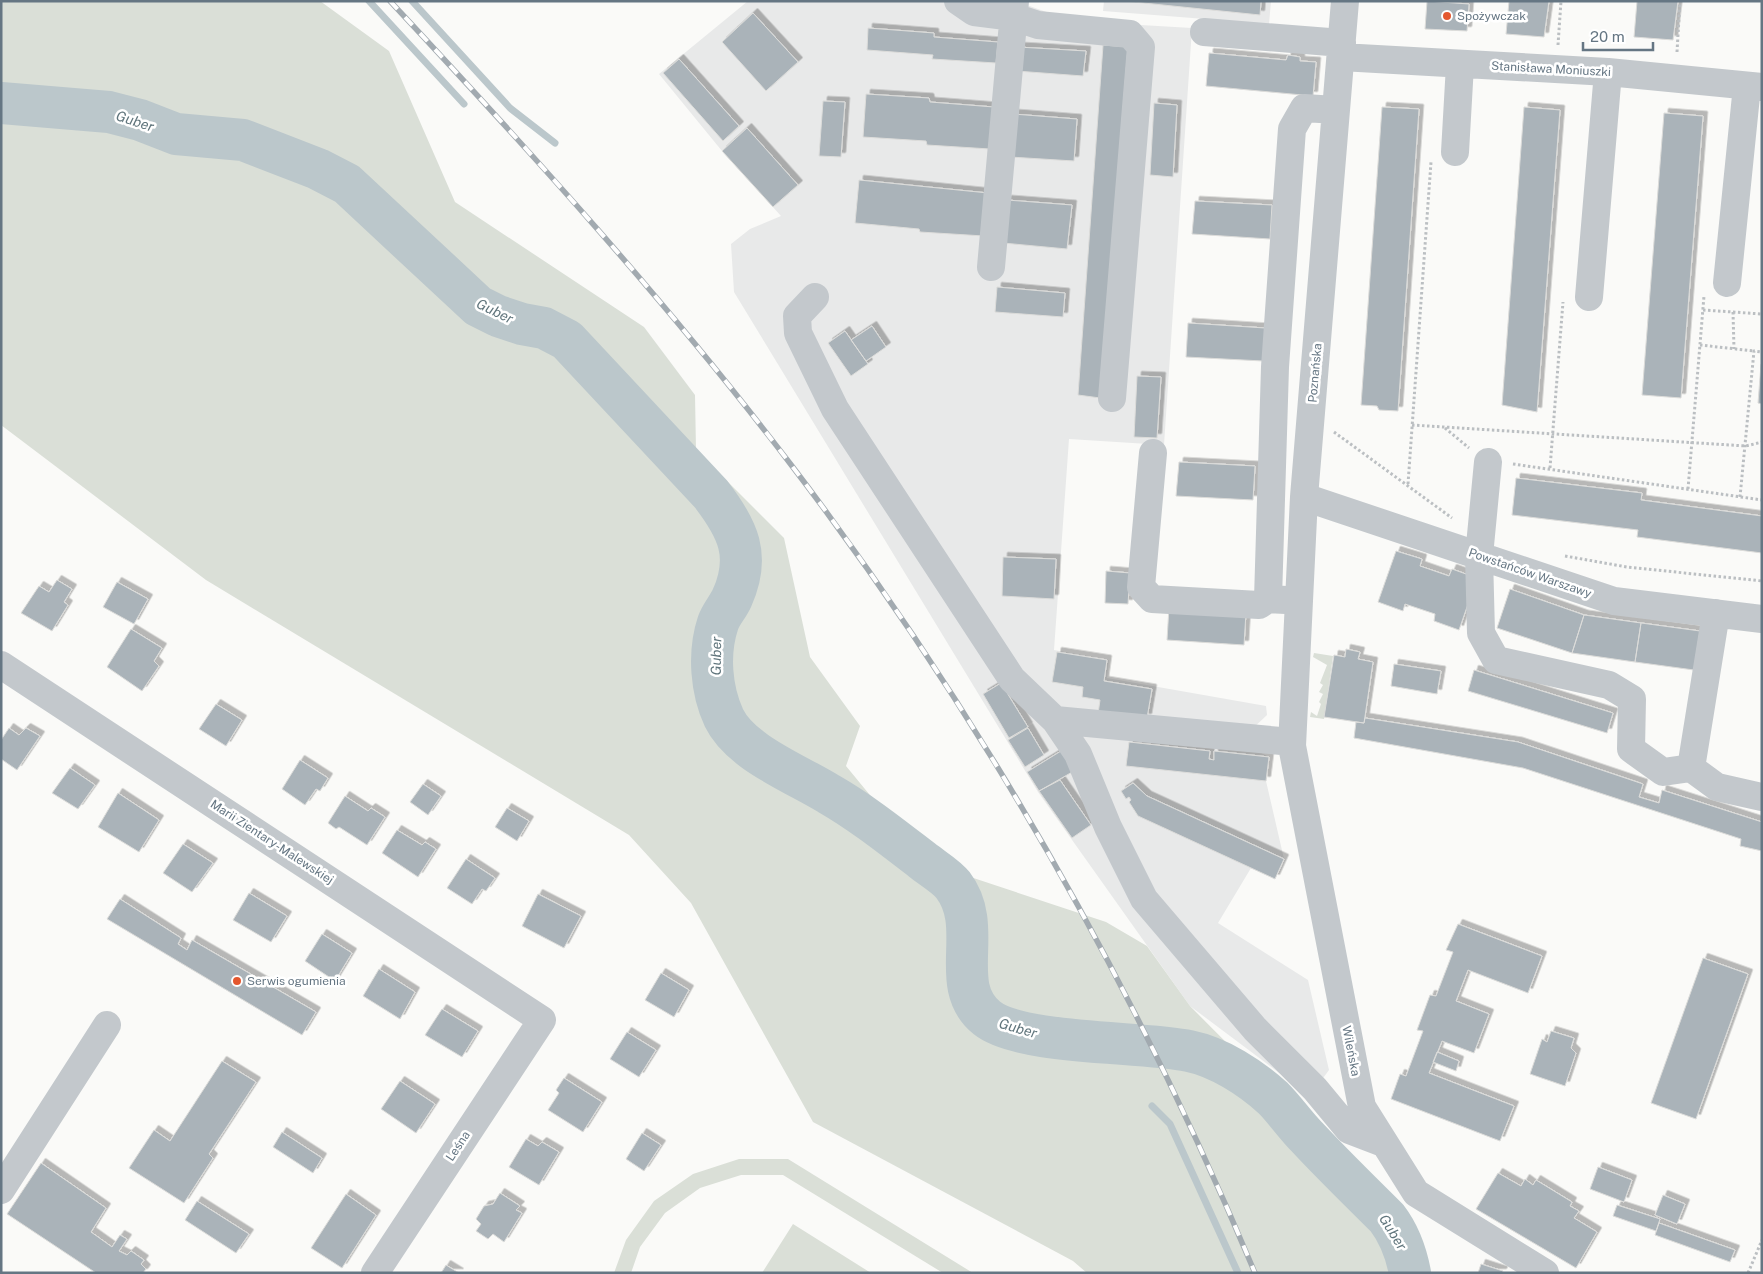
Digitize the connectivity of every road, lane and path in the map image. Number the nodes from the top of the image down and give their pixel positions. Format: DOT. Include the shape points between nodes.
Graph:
graph roads {
  1 [pos="958,1"];
  2 [pos="1345,1"];
  3 [pos="1561,1"];
  4 [pos="1680,1"];
  5 [pos="1014,9"];
  6 [pos="1204,32"];
  7 [pos="1558,45"];
  8 [pos="1341,50"];
  9 [pos="1676,52"];
  10 [pos="1460,65"];
  11 [pos="1608,72"];
  12 [pos="1754,87"];
  13 [pos="1336,110"];
  14 [pos="1443,153"];
  15 [pos="991,267"];
  16 [pos="1716,287"];
  17 [pos="815,297"];
  18 [pos="1590,297"];
  19 [pos="1703,310"];
  20 [pos="1733,312"];
  21 [pos="1762,314"];
  22 [pos="1700,345"];
  23 [pos="1734,349"];
  24 [pos="1754,351"];
  25 [pos="1762,352"];
  26 [pos="1112,398"];
  27 [pos="1412,425"];
  28 [pos="1327,427"];
  29 [pos="1762,442"];
  30 [pos="1692,443"];
  31 [pos="1746,446"];
  32 [pos="1153,453"];
  33 [pos="1488,462"];
  34 [pos="1550,468"];
  35 [pos="1408,484"];
  36 [pos="1688,489"];
  37 [pos="1740,497"];
  38 [pos="1304,498"];
  39 [pos="1762,500"];
  40 [pos="1480,546"];
  41 [pos="1561,555"];
  42 [pos="1762,581"];
  43 [pos="1268,600"];
  44 [pos="1300,601"];
  45 [pos="1716,613"];
  46 [pos="1762,619"];
  47 [pos="1,665"];
  48 [pos="1055,720"];
  49 [pos="1292,744"];
  50 [pos="1691,768"];
  51 [pos="1762,797"];
  52 [pos="542,1020"];
  53 [pos="107,1025"];
  54 [pos="1383,1143"];
  55 [pos="1,1190"];
  56 [pos="1762,1240"];
  57 [pos="375,1273"];
  58 [pos="1545,1273"];
  59 [pos="1748,1273"];
  1 -- 5 [label="street" via="974,12"];
  2 -- 8 [label="street, Poznańska"];
  3 -- 7 [label="path"];
  4 -- 9 [label="path"];
  5 -- 15 [label="street"];
  5 -- 26 [label="street" via="1038,25 1130,34 1141,46"];
  6 -- 8 [label="street, Stanisława Moniuszki"];
  8 -- 10 [label="street, Stanisława Moniuszki"];
  8 -- 13 [label="street, Poznańska"];
  10 -- 11 [label="street, Stanisława Moniuszki"];
  10 -- 14 [label="street"];
  11 -- 12 [label="street, Stanisława Moniuszki"];
  11 -- 18 [label="street"];
  12 -- 16 [label="street"];
  13 -- 38 [label="street, Poznańska"];
  13 -- 43 [label="street" via="1304,108 1292,129 1275,367"];
  14 -- 27 [label="path"];
  16 -- 19 [label="path"];
  17 -- 48 [label="street" via="797,316 798,333 835,409 1012,679"];
  19 -- 20 [label="path"];
  19 -- 22 [label="path"];
  20 -- 21 [label="path"];
  20 -- 23 [label="path"];
  22 -- 23 [label="path"];
  22 -- 30 [label="path"];
  23 -- 24 [label="path"];
  24 -- 25 [label="path"];
  24 -- 31 [label="path"];
  27 -- 30 [label="path"];
  27 -- 35 [label="path"];
  28 -- 35 [label="path"];
  29 -- 31 [label="path"];
  30 -- 31 [label="path"];
  30 -- 36 [label="path"];
  31 -- 37 [label="path"];
  32 -- 43 [label="street" via="1141,587 1152,599 1259,605"];
  33 -- 40 [label="street"];
  34 -- 36 [label="path"];
  35 -- 40 [label="path" via="1473,534"];
  36 -- 37 [label="path"];
  37 -- 39 [label="path"];
  38 -- 40 [label="street, Powstańców Warszawy"];
  38 -- 44 [label="street, Poznańska"];
  40 -- 45 [label="street, Powstańców Warszawy" via="1614,602"];
  40 -- 50 [label="street" via="1481,633 1496,660 1609,685 1632,699 1631,749 1663,772"];
  41 -- 42 [label="path" via="1627,567"];
  43 -- 44 [label="street"];
  44 -- 49 [label="street, Poznańska"];
  45 -- 46 [label="street, Powstańców Warszawy"];
  45 -- 50 [label="street"];
  47 -- 52 [label="street, Marii Zientary-Malewskiej"];
  48 -- 49 [label="street"];
  48 -- 54 [label="street" via="1078,754 1108,827 1144,898 1255,1029 1316,1088 1349,1130"];
  49 -- 54 [label="street, Wileńska" via="1362,1107"];
  50 -- 51 [label="street" via="1717,787"];
  52 -- 57 [label="street, Leśna"];
  53 -- 55 [label="street"];
  54 -- 58 [label="street, Wileńska" via="1416,1193"];
  56 -- 59 [label="path"];
}
